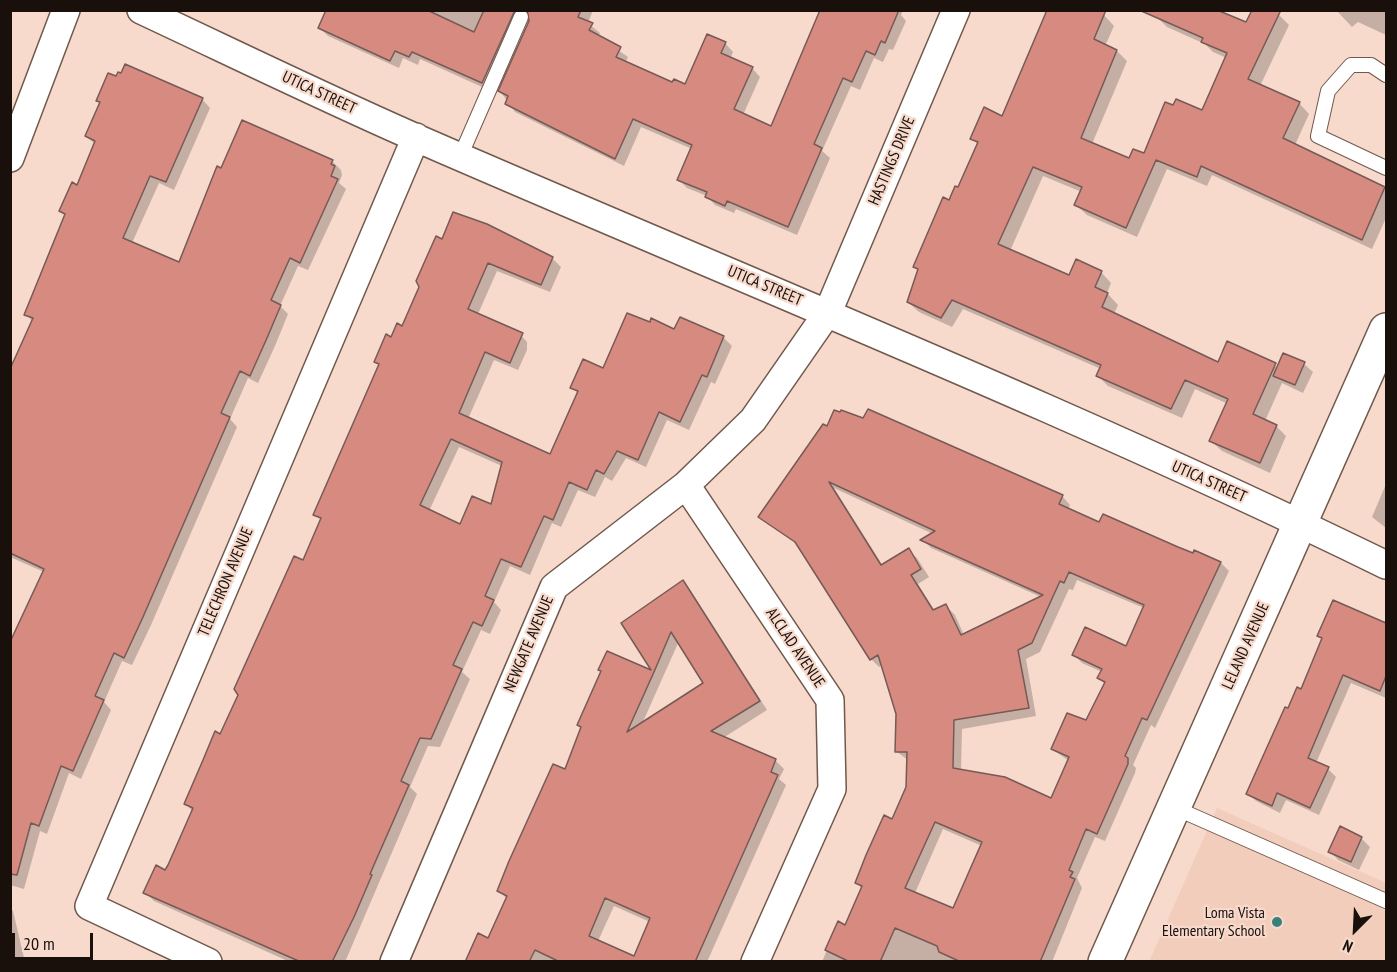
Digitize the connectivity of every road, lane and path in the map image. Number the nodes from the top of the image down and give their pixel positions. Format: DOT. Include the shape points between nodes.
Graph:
graph roads {
  1 [pos="66,10"];
  2 [pos="141,10"];
  3 [pos="956,10"];
  4 [pos="521,17"];
  5 [pos="1386,75"];
  6 [pos="416,137"];
  7 [pos="460,157"];
  8 [pos="10,158"];
  9 [pos="1386,168"];
  10 [pos="828,312"];
  11 [pos="1386,330"];
  12 [pos="686,485"];
  13 [pos="1300,523"];
  14 [pos="1386,565"];
  15 [pos="1173,807"];
  16 [pos="1386,901"];
  17 [pos="208,962"];
  18 [pos="394,962"];
  19 [pos="755,962"];
  20 [pos="1105,962"];
  1 -- 8 [label="street"];
  2 -- 6 [label="street, UTICA STREET"];
  3 -- 10 [label="street, HASTINGS DRIVE"];
  4 -- 7 [label="lane"];
  5 -- 9 [label="lane" via="1371,65 1351,65 1328,92 1318,136"];
  6 -- 7 [label="street, UTICA STREET"];
  6 -- 17 [label="street, TELECHRON AVENUE" via="89,906"];
  7 -- 10 [label="street, UTICA STREET"];
  10 -- 12 [label="street, NEWGATE AVENUE" via="753,420"];
  10 -- 13 [label="street, UTICA STREET"];
  11 -- 13 [label="street, LELAND AVENUE"];
  12 -- 18 [label="street, NEWGATE AVENUE" via="554,587"];
  12 -- 19 [label="street, ALCLAD AVENUE" via="830,700 832,789"];
  13 -- 14 [label="street, UTICA STREET"];
  13 -- 15 [label="street, LELAND AVENUE"];
  15 -- 16 [label="lane"];
  15 -- 20 [label="street, LELAND AVENUE"];
}
